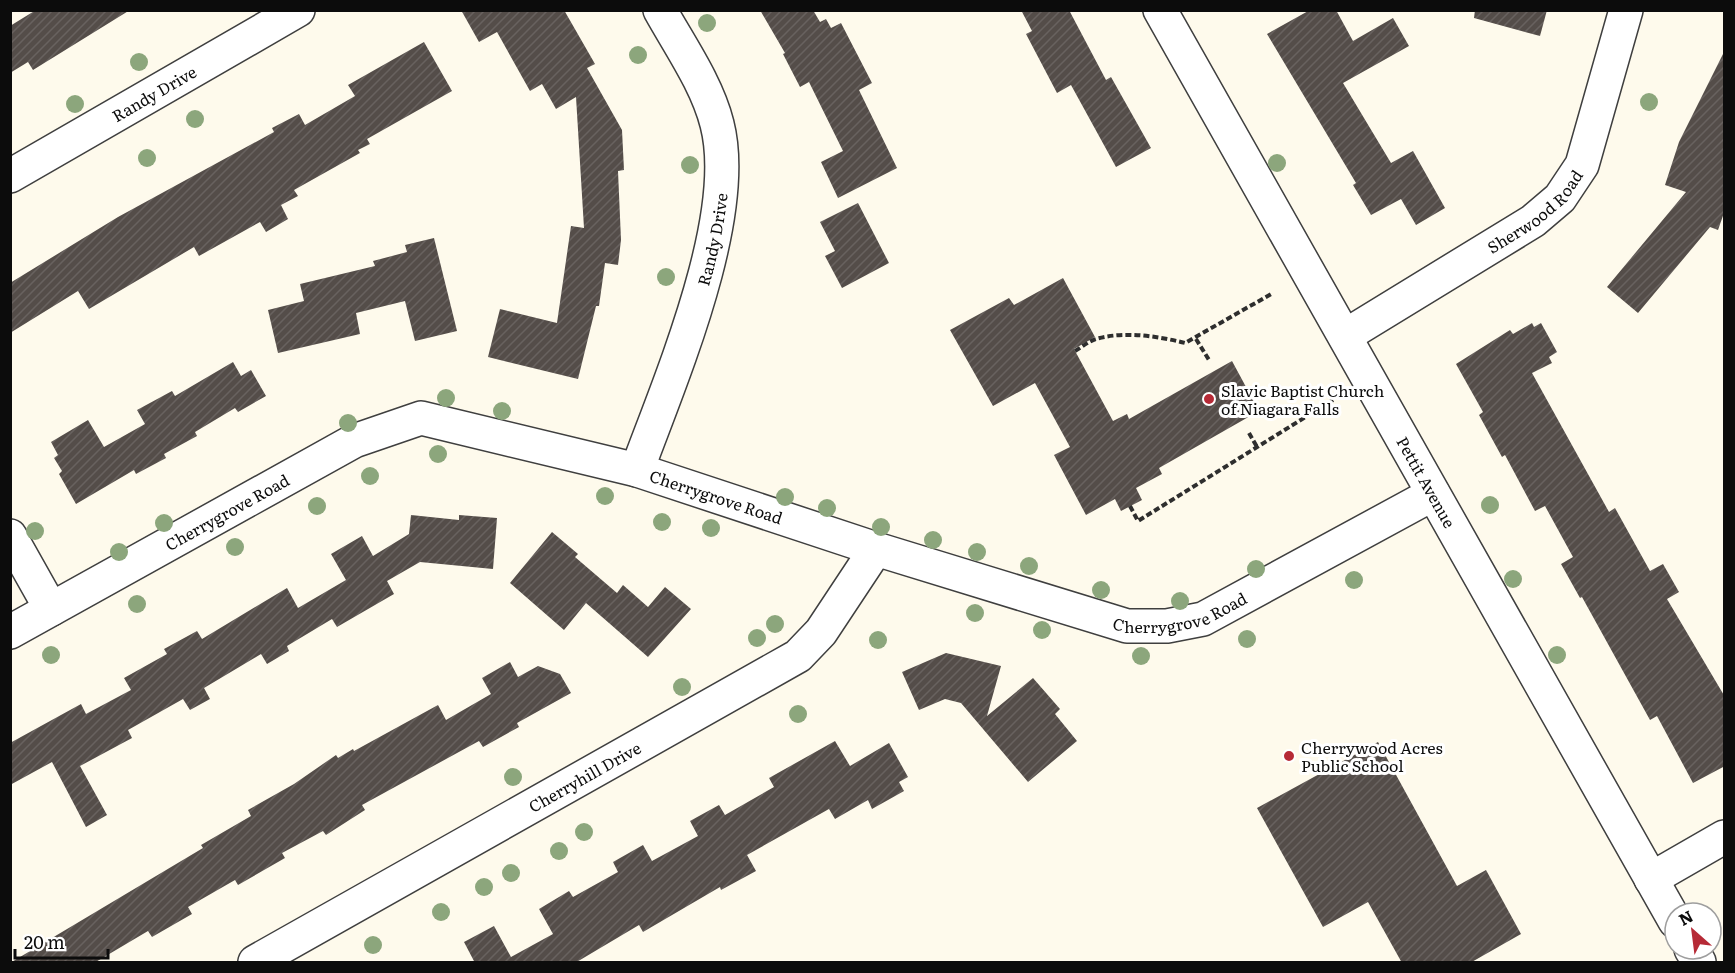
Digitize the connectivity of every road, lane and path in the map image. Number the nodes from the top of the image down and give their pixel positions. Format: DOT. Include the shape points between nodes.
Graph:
graph roads {
  1 [pos="298,10"];
  2 [pos="660,10"];
  3 [pos="1161,10"];
  4 [pos="1626,10"];
  5 [pos="10,176"];
  6 [pos="1273,293"];
  7 [pos="1345,336"];
  8 [pos="1197,339"];
  9 [pos="1075,351"];
  10 [pos="1209,360"];
  11 [pos="1333,400"];
  12 [pos="1249,433"];
  13 [pos="1257,447"];
  14 [pos="637,470"];
  15 [pos="1433,494"];
  16 [pos="1130,506"];
  17 [pos="10,536"];
  18 [pos="876,549"];
  19 [pos="51,609"];
  20 [pos="10,632"];
  21 [pos="1725,837"];
  22 [pos="1651,879"];
  23 [pos="1664,901"];
  24 [pos="255,963"];
  1 -- 5 [label="street, Randy Drive"];
  2 -- 14 [label="street, Randy Drive" via="697,77 717,124 721,179 719,214 687,333"];
  3 -- 7 [label="street, Pettit Avenue"];
  4 -- 7 [label="street, Sherwood Road" via="1582,165 1560,198 1533,221"];
  6 -- 8 [label="path"];
  7 -- 15 [label="street, Pettit Avenue"];
  8 -- 9 [label="path" via="1185,343 1133,336 1096,339"];
  8 -- 10 [label="path"];
  11 -- 13 [label="path"];
  12 -- 13 [label="path"];
  13 -- 16 [label="path" via="1138,521"];
  14 -- 18 [label="street, Cherrygrove Road"];
  14 -- 19 [label="street, Cherrygrove Road" via="421,418 354,441"];
  15 -- 18 [label="street, Cherrygrove Road" via="1203,619 1167,626 1127,627"];
  15 -- 22 [label="street, Pettit Avenue"];
  17 -- 19 [label="street"];
  18 -- 24 [label="street, Cherryhill Drive" via="821,632 798,656"];
  19 -- 20 [label="street, Cherrygrove Road"];
  21 -- 22 [label="street"];
  22 -- 23 [label="street, Pettit Avenue"];
}
